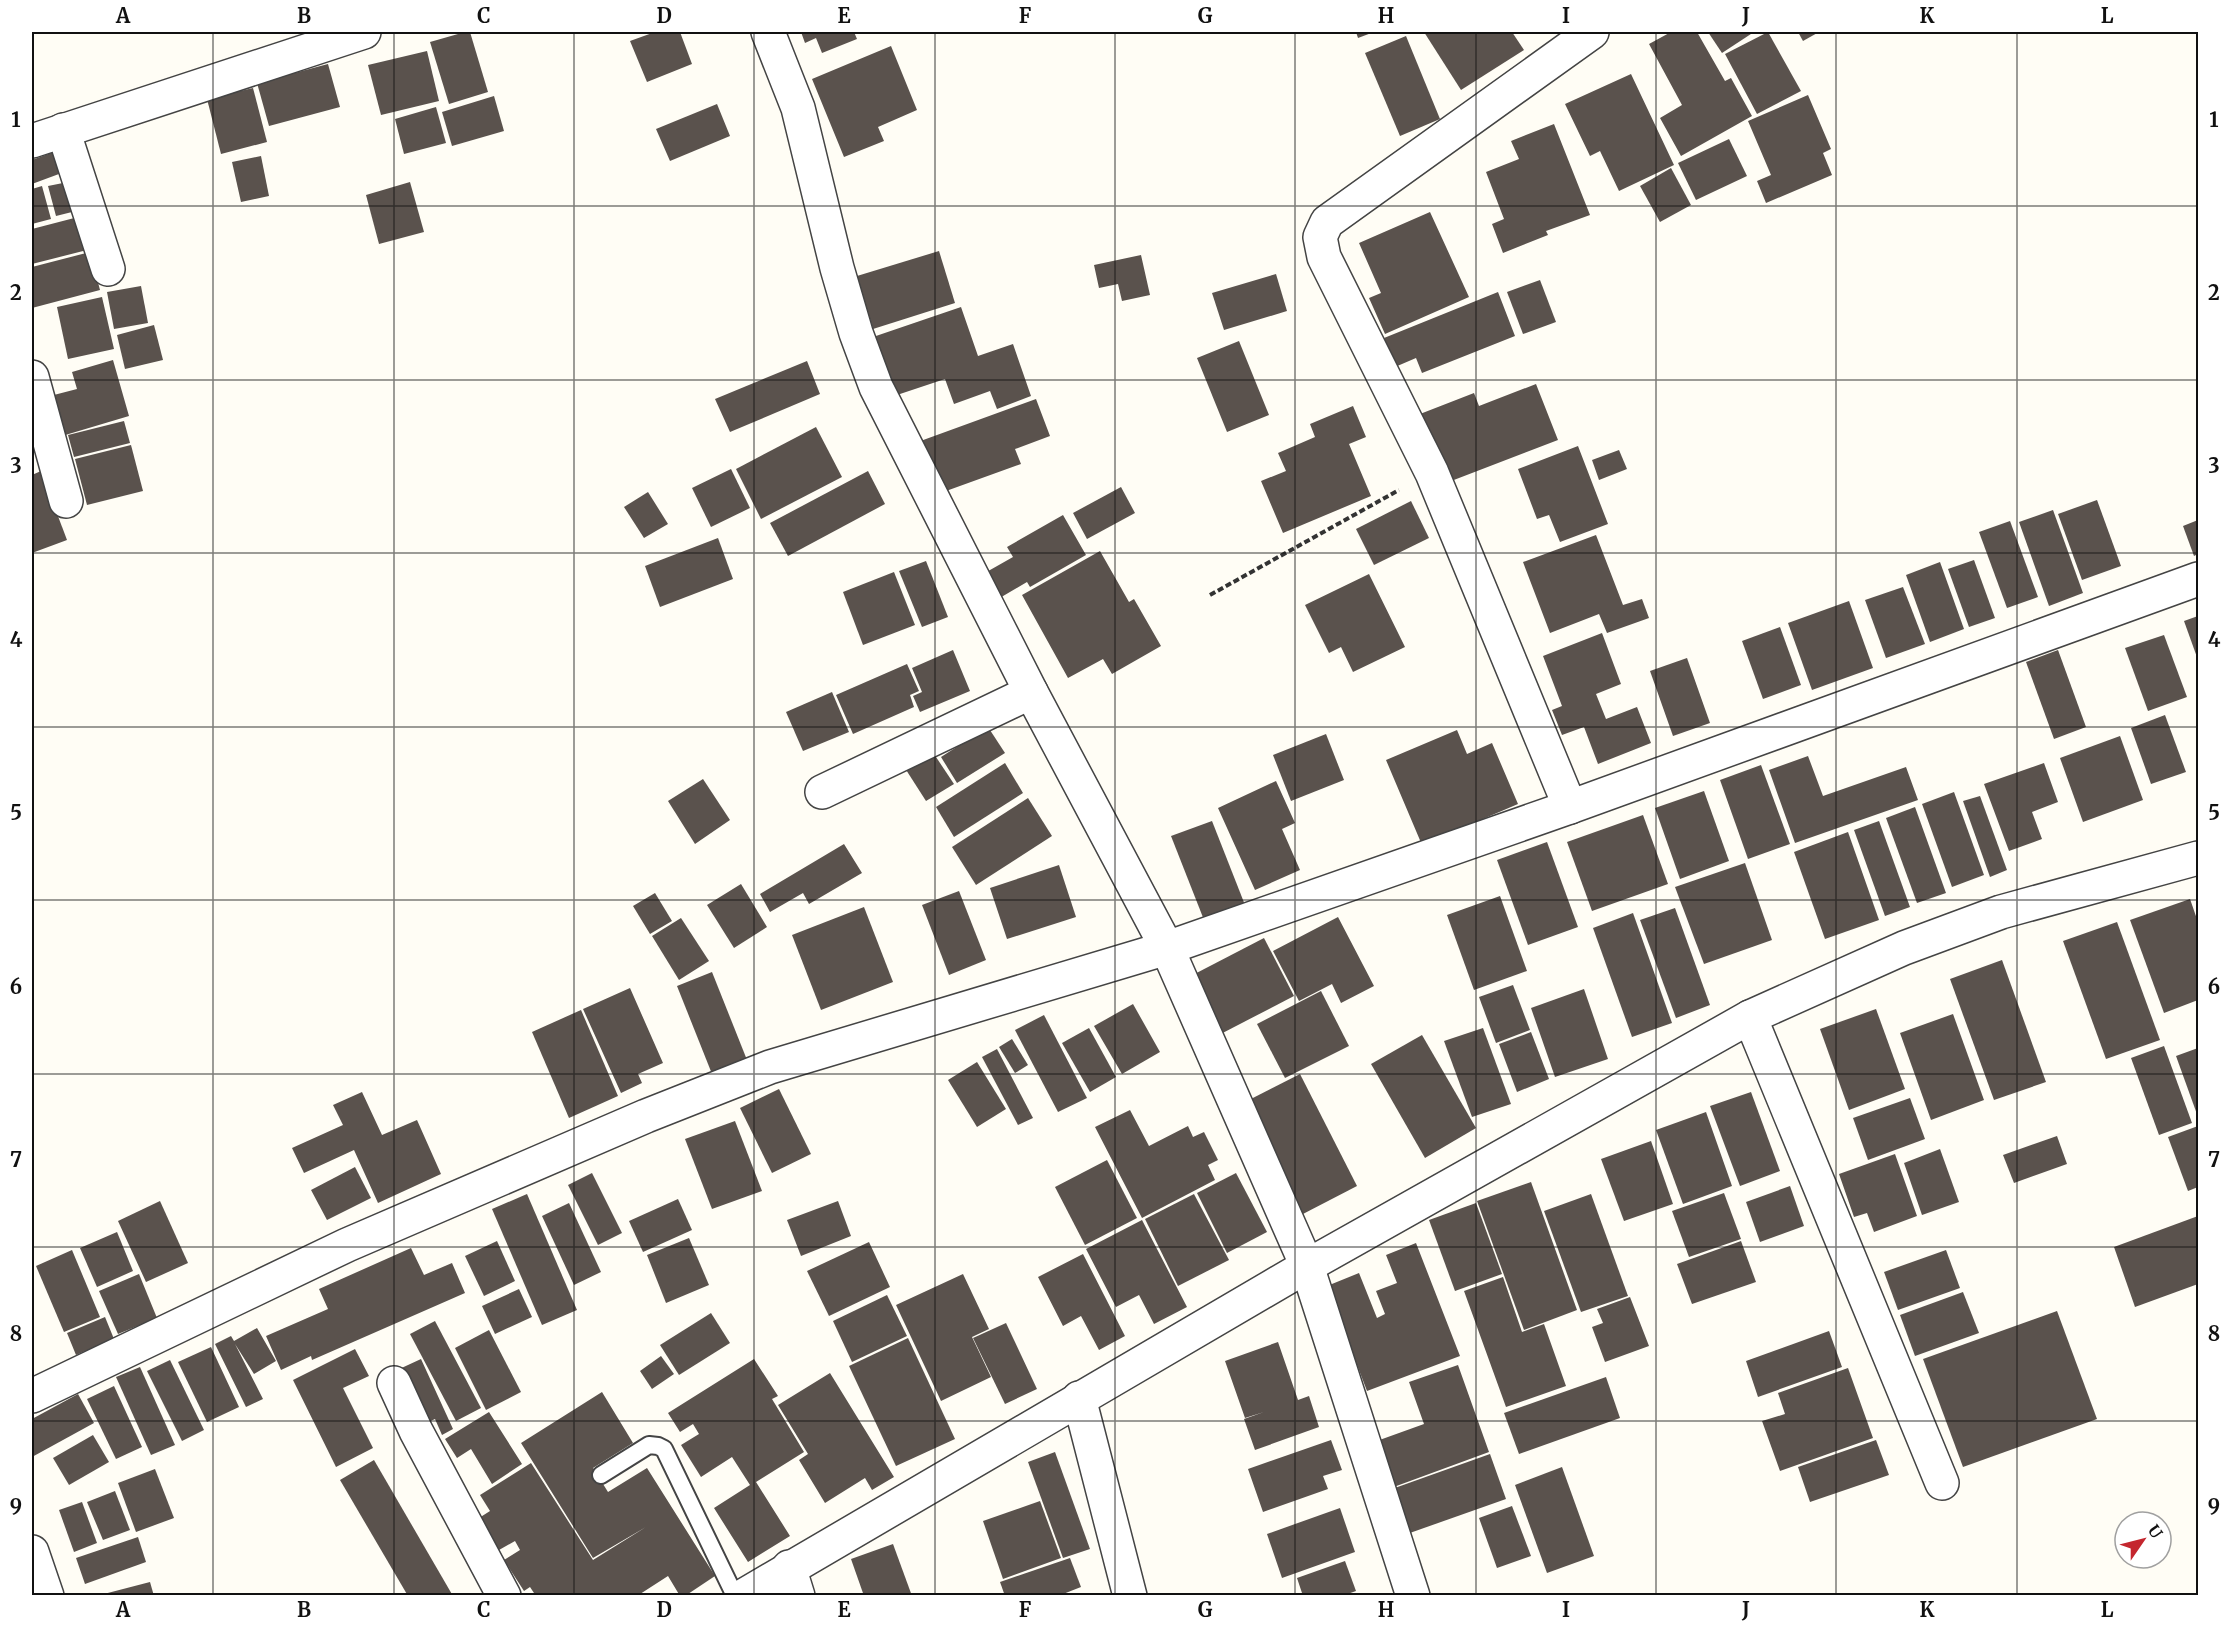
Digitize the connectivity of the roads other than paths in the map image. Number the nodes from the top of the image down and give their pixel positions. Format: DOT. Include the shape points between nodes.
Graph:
graph roads {
  1 [pos="363,32"];
  2 [pos="768,32"];
  3 [pos="1592,32"];
  4 [pos="63,130"];
  5 [pos="32,141"];
  6 [pos="108,269"];
  7 [pos="32,377"];
  8 [pos="66,501"];
  9 [pos="2199,579"];
  10 [pos="1031,692"];
  11 [pos="822,792"];
  12 [pos="1570,807"];
  13 [pos="2199,858"];
  14 [pos="1167,948"];
  15 [pos="1750,1017"];
  16 [pos="1307,1266"];
  17 [pos="394,1383"];
  18 [pos="32,1396"];
  19 [pos="1079,1398"];
  20 [pos="601,1474"];
  21 [pos="1942,1484"];
  22 [pos="32,1552"];
  23 [pos="794,1581"];
  24 [pos="47,1596"];
  25 [pos="504,1596"];
  26 [pos="735,1596"];
  27 [pos="742,1596"];
  28 [pos="1130,1596"];
  29 [pos="1413,1596"];
  1 -- 4 [label="street"];
  2 -- 10 [label="street" via="798,108 837,268 876,387"];
  3 -- 12 [label="street" via="1327,222 1320,237 1324,257 1432,473"];
  4 -- 5 [label="street"];
  4 -- 6 [label="street"];
  7 -- 8 [label="street"];
  9 -- 12 [label="street"];
  10 -- 11 [label="street"];
  10 -- 14 [label="street"];
  12 -- 14 [label="street"];
  13 -- 15 [label="street" via="2001,912 1904,948"];
  14 -- 16 [label="street"];
  14 -- 18 [label="street" via="770,1067 347,1245"];
  15 -- 16 [label="street"];
  15 -- 21 [label="street"];
  16 -- 19 [label="street"];
  16 -- 29 [label="street"];
  17 -- 25 [label="street"];
  19 -- 23 [label="street"];
  19 -- 28 [label="street"];
  20 -- 26 [label="lane" via="650,1445 663,1449"];
  22 -- 24 [label="street"];
  23 -- 27 [label="street"];
}
